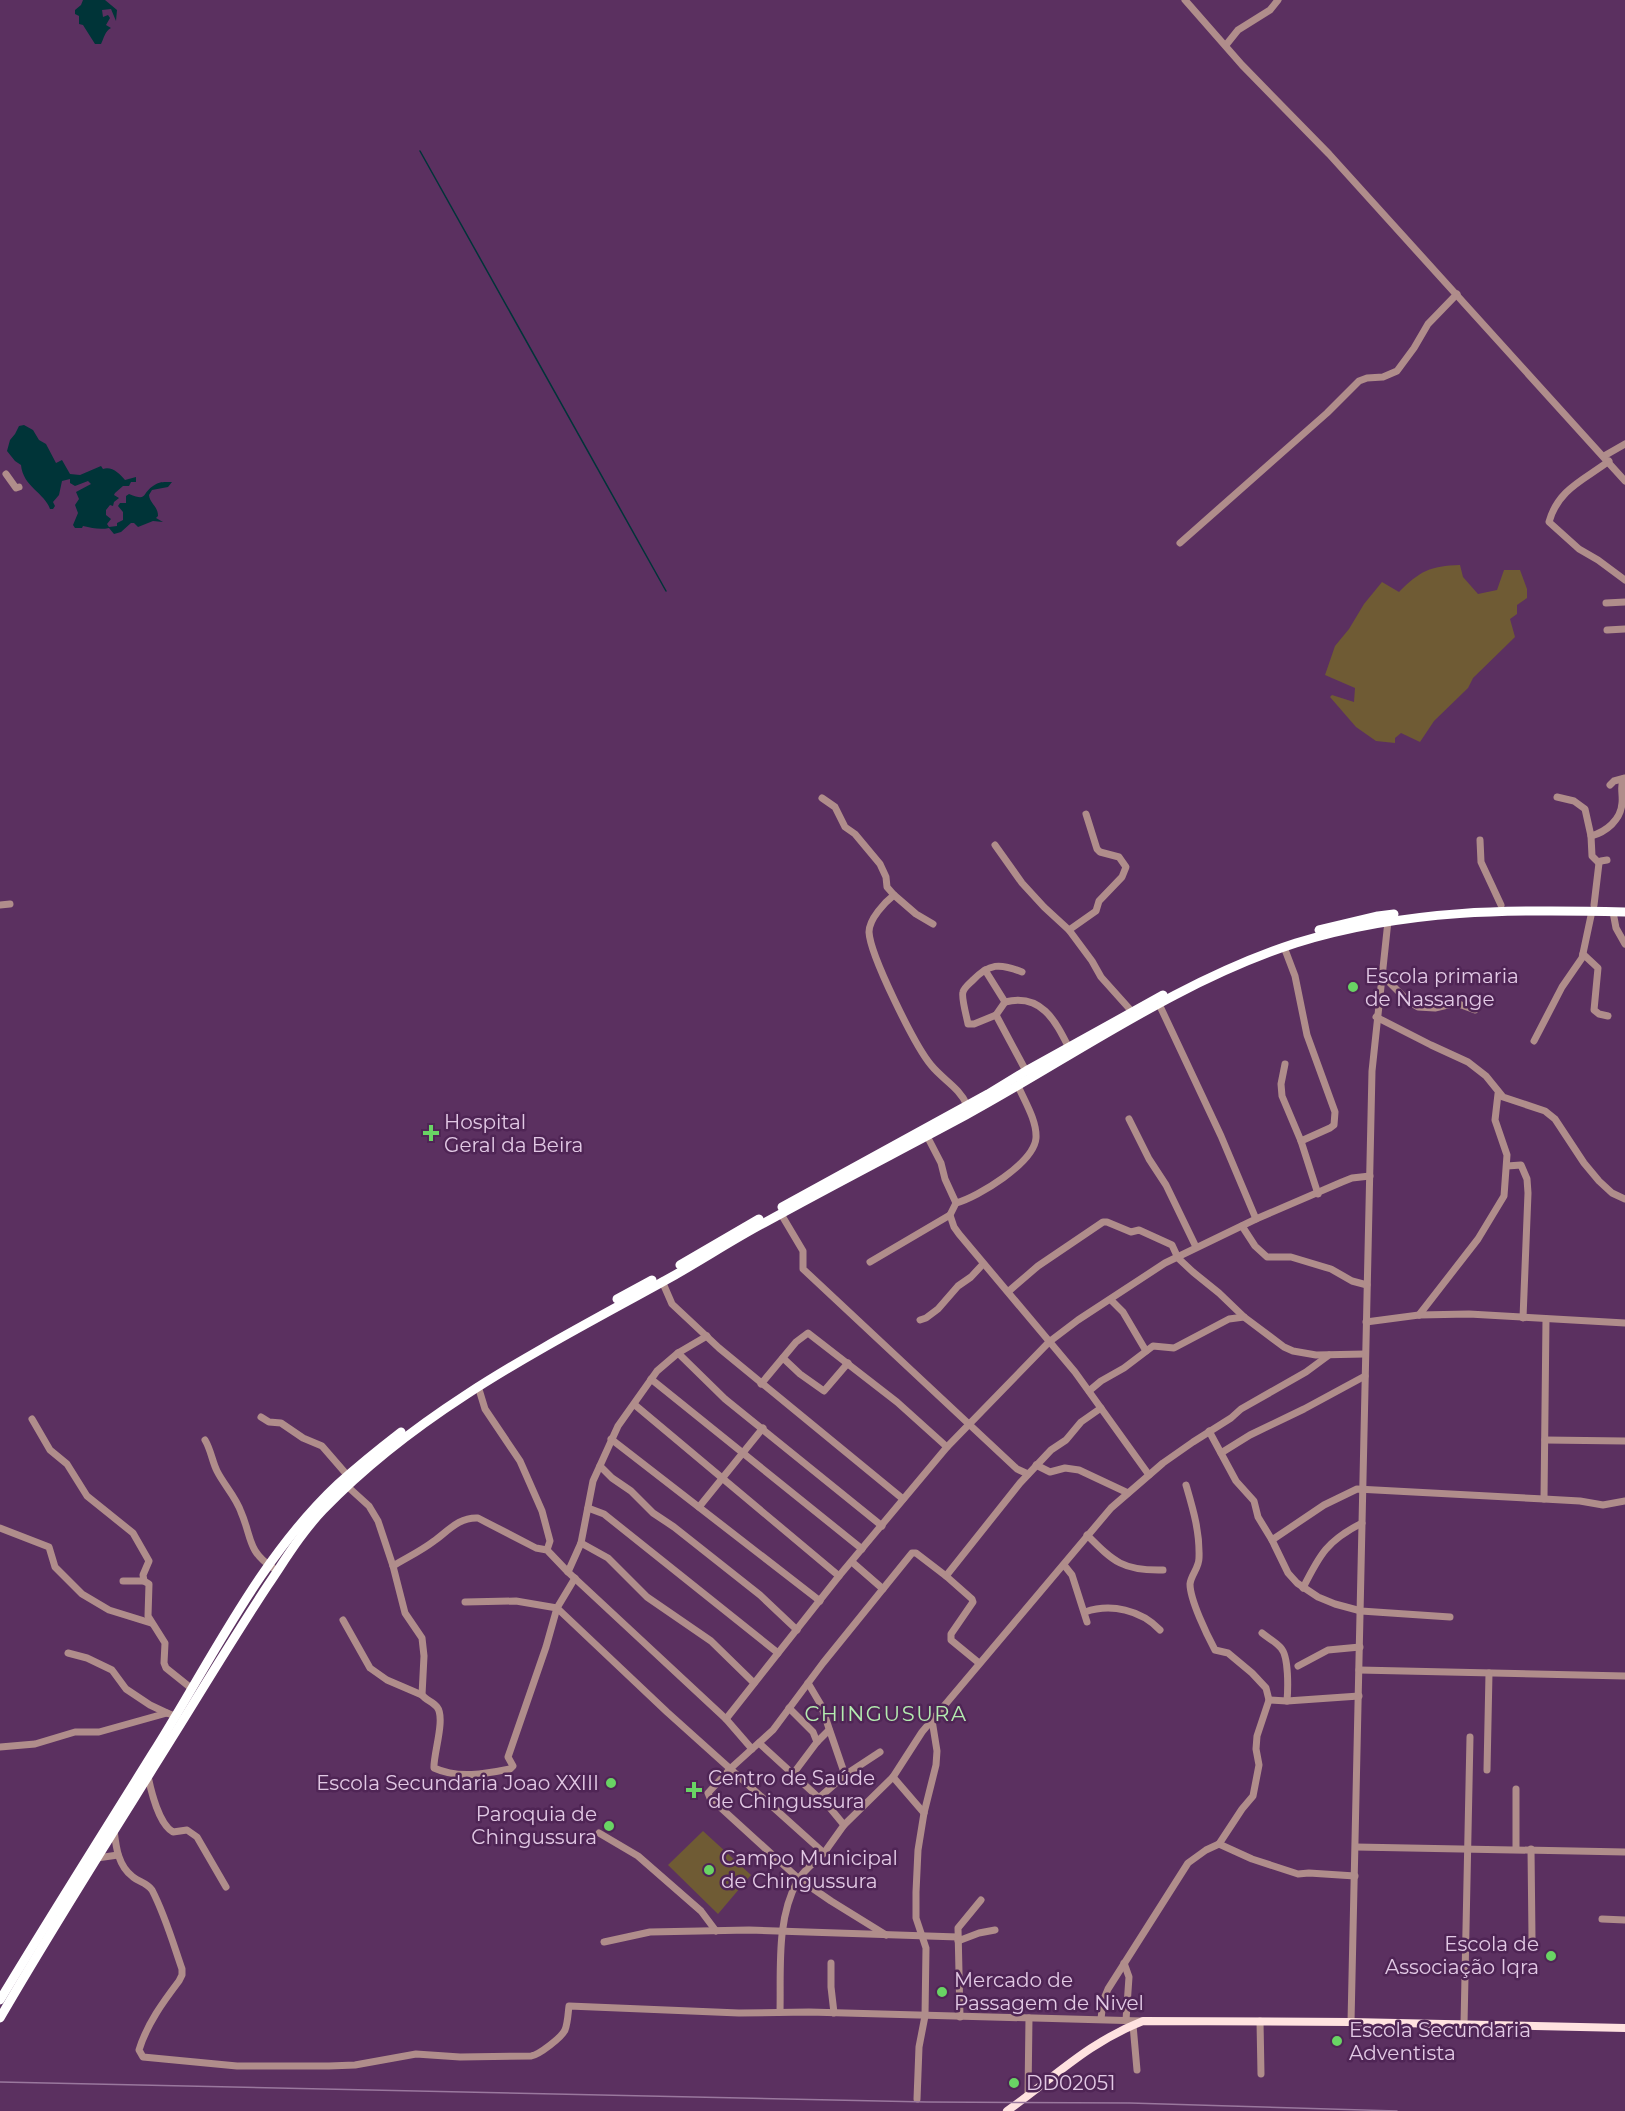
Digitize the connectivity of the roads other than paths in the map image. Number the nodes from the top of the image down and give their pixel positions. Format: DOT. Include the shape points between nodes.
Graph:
graph roads {
  1 [pos="1185,0"];
  2 [pos="1278,0"];
  3 [pos="1226,45"];
  4 [pos="1456,294"];
  5 [pos="1625,444"];
  6 [pos="1606,459"];
  7 [pos="6,474"];
  8 [pos="1625,481"];
  9 [pos="19,487"];
  10 [pos="1180,543"];
  11 [pos="1625,580"];
  12 [pos="1625,602"];
  13 [pos="1606,603"];
  14 [pos="1625,628"];
  15 [pos="1607,630"];
  16 [pos="1624,778"];
  17 [pos="1610,785"];
  18 [pos="1557,797"];
  19 [pos="822,798"];
  20 [pos="1086,814"];
  21 [pos="1591,836"];
  22 [pos="1480,840"];
  23 [pos="995,845"];
  24 [pos="1607,860"];
  25 [pos="1599,863"];
  26 [pos="894,895"];
  27 [pos="10,904"];
  28 [pos="0,905"];
  29 [pos="1501,905"];
  30 [pos="1625,906"];
  31 [pos="1593,908"];
  32 [pos="1613,912"];
  33 [pos="1625,912"];
  34 [pos="1388,921"];
  35 [pos="933,924"];
  36 [pos="1069,930"];
  37 [pos="1625,944"];
  38 [pos="1284,947"];
  39 [pos="1583,954"];
  40 [pos="985,970"];
  41 [pos="1022,972"];
  42 [pos="1382,975"];
  43 [pos="1005,1002"];
  44 [pos="1159,1005"];
  45 [pos="1475,1010"];
  46 [pos="996,1015"];
  47 [pos="1134,1015"];
  48 [pos="1608,1016"];
  49 [pos="1376,1017"];
  50 [pos="1534,1041"];
  51 [pos="1069,1048"];
  52 [pos="1284,1064"];
  53 [pos="1026,1071"];
  54 [pos="1018,1086"];
  55 [pos="1498,1094"];
  56 [pos="967,1105"];
  57 [pos="1129,1119"];
  58 [pos="927,1136"];
  59 [pos="1301,1142"];
  60 [pos="1507,1166"];
  61 [pos="1370,1176"];
  62 [pos="1318,1194"];
  63 [pos="1625,1199"];
  64 [pos="956,1203"];
  65 [pos="781,1214"];
  66 [pos="950,1215"];
  67 [pos="1256,1219"];
  68 [pos="1242,1226"];
  69 [pos="1196,1247"];
  70 [pos="1178,1258"];
  71 [pos="870,1262"];
  72 [pos="983,1264"];
  73 [pos="662,1281"];
  74 [pos="1367,1285"];
  75 [pos="1009,1291"];
  76 [pos="1111,1300"];
  77 [pos="1419,1315"];
  78 [pos="1244,1317"];
  79 [pos="1523,1318"];
  80 [pos="1546,1319"];
  81 [pos="920,1320"];
  82 [pos="1366,1322"];
  83 [pos="1625,1323"];
  84 [pos="707,1336"];
  85 [pos="1049,1342"];
  86 [pos="1146,1351"];
  87 [pos="678,1353"];
  88 [pos="1365,1354"];
  89 [pos="1329,1355"];
  90 [pos="783,1358"];
  91 [pos="848,1363"];
  92 [pos="1365,1376"];
  93 [pos="651,1380"];
  94 [pos="762,1384"];
  95 [pos="478,1386"];
  96 [pos="1089,1391"];
  97 [pos="635,1405"];
  98 [pos="1101,1408"];
  99 [pos="261,1417"];
  100 [pos="32,1419"];
  101 [pos="969,1424"];
  102 [pos="763,1428"];
  103 [pos="1209,1431"];
  104 [pos="611,1439"];
  105 [pos="205,1440"];
  106 [pos="1545,1440"];
  107 [pos="1625,1441"];
  108 [pos="947,1447"];
  109 [pos="743,1453"];
  110 [pos="1221,1453"];
  111 [pos="1036,1465"];
  112 [pos="600,1466"];
  113 [pos="1017,1469"];
  114 [pos="1028,1474"];
  115 [pos="1149,1475"];
  116 [pos="348,1476"];
  117 [pos="722,1478"];
  118 [pos="1020,1483"];
  119 [pos="1186,1485"];
  120 [pos="347,1486"];
  121 [pos="1363,1489"];
  122 [pos="1128,1493"];
  123 [pos="903,1499"];
  124 [pos="1544,1499"];
  125 [pos="1625,1501"];
  126 [pos="699,1507"];
  127 [pos="588,1508"];
  128 [pos="1362,1523"];
  129 [pos="882,1526"];
  130 [pos="0,1528"];
  131 [pos="1087,1535"];
  132 [pos="1272,1540"];
  133 [pos="581,1543"];
  134 [pos="862,1549"];
  135 [pos="547,1550"];
  136 [pos="852,1562"];
  137 [pos="1064,1565"];
  138 [pos="393,1566"];
  139 [pos="274,1568"];
  140 [pos="1163,1570"];
  141 [pos="568,1572"];
  142 [pos="839,1576"];
  143 [pos="946,1576"];
  144 [pos="575,1578"];
  145 [pos="123,1581"];
  146 [pos="144,1581"];
  147 [pos="1304,1588"];
  148 [pos="883,1589"];
  149 [pos="820,1601"];
  150 [pos="465,1602"];
  151 [pos="556,1608"];
  152 [pos="1360,1611"];
  153 [pos="1085,1612"];
  154 [pos="1450,1617"];
  155 [pos="343,1620"];
  156 [pos="1087,1622"];
  157 [pos="151,1623"];
  158 [pos="797,1630"];
  159 [pos="1160,1630"];
  160 [pos="1262,1633"];
  161 [pos="1360,1647"];
  162 [pos="68,1653"];
  163 [pos="778,1653"];
  164 [pos="979,1663"];
  165 [pos="1298,1666"];
  166 [pos="1359,1670"];
  167 [pos="1489,1673"];
  168 [pos="1625,1676"];
  169 [pos="754,1683"];
  170 [pos="808,1683"];
  171 [pos="191,1688"];
  172 [pos="422,1695"];
  173 [pos="1359,1696"];
  174 [pos="1269,1700"];
  175 [pos="1287,1701"];
  176 [pos="789,1708"];
  177 [pos="176,1716"];
  178 [pos="726,1719"];
  179 [pos="932,1720"];
  180 [pos="829,1730"];
  181 [pos="1470,1737"];
  182 [pos="817,1742"];
  183 [pos="759,1743"];
  184 [pos="0,1748"];
  185 [pos="752,1749"];
  186 [pos="880,1752"];
  187 [pos="731,1768"];
  188 [pos="1486,1770"];
  189 [pos="793,1774"];
  190 [pos="844,1775"];
  191 [pos="148,1776"];
  192 [pos="893,1778"];
  193 [pos="1516,1789"];
  194 [pos="820,1797"];
  195 [pos="924,1813"];
  196 [pos="844,1825"];
  197 [pos="114,1830"];
  198 [pos="599,1833"];
  199 [pos="1219,1844"];
  200 [pos="1356,1847"];
  201 [pos="1467,1848"];
  202 [pos="1516,1849"];
  203 [pos="1531,1849"];
  204 [pos="1625,1852"];
  205 [pos="824,1853"];
  206 [pos="118,1855"];
  207 [pos="97,1858"];
  208 [pos="1355,1876"];
  209 [pos="799,1879"];
  210 [pos="226,1887"];
  211 [pos="981,1900"];
  212 [pos="1602,1919"];
  213 [pos="1625,1920"];
  214 [pos="995,1930"];
  215 [pos="716,1931"];
  216 [pos="782,1932"];
  217 [pos="886,1935"];
  218 [pos="923,1936"];
  219 [pos="1532,1938"];
  220 [pos="958,1939"];
  221 [pos="604,1942"];
  222 [pos="831,1963"];
  223 [pos="1124,1963"];
  224 [pos="0,2000"];
  225 [pos="780,2012"];
  226 [pos="834,2013"];
  227 [pos="925,2016"];
  228 [pos="960,2017"];
  229 [pos="0,2018"];
  230 [pos="1029,2018"];
  231 [pos="1101,2019"];
  232 [pos="1260,2021"];
  233 [pos="1130,2022"];
  234 [pos="1351,2022"];
  235 [pos="1464,2025"];
  236 [pos="1625,2028"];
  237 [pos="1137,2070"];
  238 [pos="1261,2074"];
  239 [pos="1028,2095"];
  240 [pos="918,2099"];
  241 [pos="1007,2111"];
  1 -- 3 [label="street"];
  2 -- 3 [label="street" via="1270,10 1238,30"];
  3 -- 4 [label="street"];
  4 -- 6 [label="street"];
  4 -- 10 [label="street" via="1428,324 1397,371 1359,381"];
  5 -- 6 [label="street"];
  6 -- 8 [label="street"];
  6 -- 11 [label="street" via="1554,506 1549,522 1579,549"];
  7 -- 9 [label="street"];
  12 -- 13 [label="street"];
  14 -- 15 [label="street"];
  16 -- 17 [label="street"];
  16 -- 21 [label="street" via="1621,811 1612,826"];
  18 -- 21 [label="street" via="1584,807"];
  19 -- 26 [label="street" via="835,807 845,826 880,864 887,887"];
  20 -- 36 [label="street" via="1100,852 1119,857 1126,867 1122,877 1099,901 1096,911"];
  21 -- 25 [label="street" via="1592,856"];
  22 -- 29 [label="street" via="1481,862"];
  23 -- 36 [label="street" via="1026,889"];
  24 -- 25 [label="street"];
  25 -- 31 [label="street"];
  26 -- 35 [label="street"];
  26 -- 56 [label="street" via="875,916 869,931 877,960 924,1056 957,1088"];
  27 -- 28 [label="street"];
  29 -- 31 [label="highway"];
  29 -- 47 [label="highway" via="1378,916 1283,941 1199,977"];
  30 -- 31 [label="highway"];
  31 -- 32 [label="highway"];
  31 -- 34 [label="highway" via="1472,911"];
  31 -- 39 [label="street"];
  32 -- 33 [label="highway"];
  32 -- 37 [label="street"];
  34 -- 38 [label="highway"];
  34 -- 42 [label="street"];
  36 -- 47 [label="street" via="1101,977"];
  38 -- 44 [label="highway" via="1198,983"];
  38 -- 59 [label="street" via="1295,976 1307,1035 1335,1112 1334,1125"];
  39 -- 48 [label="street" via="1598,968 1594,1010"];
  39 -- 50 [label="street"];
  40 -- 41 [label="street" via="1002,965"];
  40 -- 43 [label="street"];
  40 -- 46 [label="street" via="962,994 967,1023"];
  42 -- 45 [label="street" via="1418,1007 1456,1003"];
  42 -- 49 [label="street"];
  43 -- 46 [label="street"];
  43 -- 51 [label="street" via="1030,1002 1048,1012"];
  44 -- 47 [label="highway"];
  44 -- 67 [label="street"];
  46 -- 53 [label="street"];
  47 -- 51 [label="highway"];
  47 -- 54 [label="highway"];
  49 -- 55 [label="street" via="1468,1062"];
  49 -- 61 [label="street"];
  51 -- 53 [label="highway"];
  52 -- 59 [label="street" via="1282,1096"];
  53 -- 56 [label="highway"];
  54 -- 58 [label="highway"];
  54 -- 64 [label="street" via="1034,1124 1036,1141 1032,1149 990,1189"];
  55 -- 60 [label="street" via="1495,1120 1506,1150"];
  55 -- 63 [label="street" via="1545,1111 1555,1119 1599,1181"];
  56 -- 116 [label="highway" via="480,1378 402,1432"];
  57 -- 69 [label="street"];
  58 -- 64 [label="street"];
  58 -- 65 [label="highway"];
  59 -- 62 [label="street"];
  60 -- 77 [label="street" via="1500,1205"];
  60 -- 79 [label="street" via="1521,1165 1527,1179"];
  61 -- 62 [label="street" via="1352,1178"];
  61 -- 74 [label="street"];
  62 -- 67 [label="street"];
  64 -- 66 [label="street"];
  65 -- 73 [label="highway"];
  65 -- 101 [label="street" via="803,1251 803,1269"];
  66 -- 71 [label="street"];
  66 -- 72 [label="street" via="954,1227"];
  67 -- 68 [label="street"];
  68 -- 69 [label="street"];
  68 -- 74 [label="street" via="1267,1257 1291,1257"];
  69 -- 70 [label="street"];
  70 -- 75 [label="street" via="1167,1242 1139,1230 1131,1232 1103,1222"];
  70 -- 76 [label="street"];
  70 -- 78 [label="street"];
  72 -- 75 [label="street"];
  72 -- 81 [label="street" via="938,1309"];
  73 -- 84 [label="street" via="672,1304"];
  73 -- 95 [label="highway"];
  74 -- 82 [label="street"];
  75 -- 85 [label="street"];
  76 -- 85 [label="street"];
  76 -- 86 [label="street" via="1123,1312"];
  77 -- 79 [label="street"];
  77 -- 82 [label="street"];
  78 -- 86 [label="street" via="1229,1320 1174,1348 1153,1346"];
  78 -- 89 [label="street" via="1284,1347"];
  79 -- 80 [label="street"];
  80 -- 83 [label="street"];
  80 -- 106 [label="street"];
  82 -- 88 [label="street"];
  84 -- 87 [label="street"];
  84 -- 94 [label="street"];
  85 -- 96 [label="street"];
  85 -- 101 [label="street"];
  86 -- 96 [label="street"];
  87 -- 93 [label="street"];
  87 -- 102 [label="street" via="725,1399"];
  88 -- 89 [label="street"];
  88 -- 92 [label="street"];
  89 -- 103 [label="street"];
  90 -- 91 [label="street" via="808,1333"];
  90 -- 91 [label="street" via="824,1391"];
  90 -- 94 [label="street"];
  91 -- 108 [label="street"];
  92 -- 110 [label="street"];
  92 -- 121 [label="street"];
  93 -- 97 [label="street"];
  93 -- 109 [label="street"];
  94 -- 123 [label="street"];
  95 -- 120 [label="highway" via="405,1436"];
  95 -- 135 [label="street" via="485,1409 520,1461 542,1511 550,1541"];
  96 -- 98 [label="street"];
  97 -- 104 [label="street"];
  97 -- 117 [label="street"];
  98 -- 111 [label="street"];
  98 -- 115 [label="street"];
  99 -- 116 [label="street" via="281,1423 322,1446"];
  100 -- 146 [label="street" via="50,1450 67,1464 92,1501 134,1534 149,1561"];
  101 -- 108 [label="street"];
  101 -- 113 [label="street"];
  102 -- 109 [label="street"];
  102 -- 129 [label="street"];
  103 -- 110 [label="street"];
  103 -- 115 [label="street"];
  104 -- 112 [label="street"];
  104 -- 126 [label="street"];
  105 -- 139 [label="street" via="218,1473 242,1512 255,1552"];
  106 -- 107 [label="street"];
  106 -- 124 [label="street"];
  108 -- 123 [label="street"];
  109 -- 117 [label="street"];
  109 -- 134 [label="street"];
  110 -- 132 [label="street" via="1236,1481 1254,1501 1258,1517"];
  111 -- 114 [label="street"];
  111 -- 122 [label="street" via="1050,1472 1079,1470"];
  112 -- 127 [label="street"];
  112 -- 158 [label="street" via="653,1513 760,1595"];
  113 -- 114 [label="street"];
  113 -- 118 [label="street"];
  114 -- 118 [label="street"];
  115 -- 122 [label="street"];
  116 -- 139 [label="highway" via="300,1526"];
  117 -- 126 [label="street"];
  117 -- 142 [label="street"];
  118 -- 143 [label="street"];
  119 -- 174 [label="street" via="1198,1539 1198,1565 1190,1586 1204,1629 1215,1650 1228,1653 1252,1673 1266,1688"];
  120 -- 138 [label="street" via="369,1506 378,1521"];
  120 -- 139 [label="highway"];
  121 -- 124 [label="street"];
  121 -- 128 [label="street"];
  121 -- 132 [label="street" via="1352,1490 1324,1505"];
  122 -- 131 [label="street"];
  123 -- 129 [label="street"];
  124 -- 125 [label="street" via="1603,1505"];
  126 -- 149 [label="street"];
  127 -- 133 [label="street"];
  127 -- 163 [label="street" via="598,1510 619,1526"];
  128 -- 147 [label="street" via="1321,1553"];
  128 -- 152 [label="street"];
  129 -- 134 [label="street"];
  130 -- 157 [label="street" via="49,1547 55,1567 87,1598 109,1610"];
  131 -- 137 [label="street"];
  131 -- 140 [label="street" via="1114,1561"];
  132 -- 147 [label="street" via="1288,1573"];
  133 -- 141 [label="street"];
  133 -- 169 [label="street" via="608,1558 647,1597 711,1641"];
  134 -- 136 [label="street"];
  135 -- 138 [label="street" via="471,1518 455,1524"];
  135 -- 141 [label="street"];
  136 -- 142 [label="street"];
  136 -- 148 [label="street"];
  137 -- 153 [label="street" via="1072,1575"];
  137 -- 164 [label="street"];
  138 -- 172 [label="street" via="405,1613 424,1645"];
  139 -- 171 [label="highway"];
  139 -- 177 [label="highway" via="230,1642"];
  141 -- 144 [label="street"];
  142 -- 149 [label="street"];
  143 -- 148 [label="street" via="915,1552"];
  143 -- 164 [label="street" via="973,1602 951,1634 951,1640"];
  144 -- 151 [label="street"];
  144 -- 178 [label="street"];
  145 -- 146 [label="street"];
  146 -- 157 [label="street" via="149,1584 147,1609"];
  147 -- 152 [label="street" via="1335,1604"];
  148 -- 170 [label="street"];
  149 -- 158 [label="street"];
  150 -- 151 [label="street" via="516,1601"];
  151 -- 172 [label="street" via="508,1757 513,1766 510,1769 467,1775 434,1768 440,1714 436,1705"];
  151 -- 187 [label="street"];
  152 -- 154 [label="street"];
  152 -- 161 [label="street"];
  153 -- 156 [label="street"];
  153 -- 159 [label="street" via="1120,1609 1149,1619"];
  155 -- 172 [label="street" via="370,1668"];
  157 -- 171 [label="street" via="165,1646 166,1668"];
  158 -- 163 [label="street"];
  160 -- 175 [label="street" via="1285,1654"];
  161 -- 165 [label="street" via="1328,1650"];
  161 -- 166 [label="street"];
  162 -- 177 [label="street" via="112,1670 126,1689"];
  163 -- 169 [label="street"];
  164 -- 179 [label="street"];
  166 -- 167 [label="street"];
  166 -- 173 [label="street"];
  167 -- 168 [label="street"];
  167 -- 188 [label="street"];
  169 -- 178 [label="street"];
  170 -- 176 [label="street"];
  170 -- 180 [label="street"];
  171 -- 177 [label="highway"];
  173 -- 175 [label="street"];
  173 -- 200 [label="street"];
  174 -- 175 [label="street"];
  174 -- 199 [label="street" via="1257,1736 1259,1765 1253,1796"];
  176 -- 182 [label="street" via="813,1732"];
  176 -- 183 [label="street"];
  177 -- 184 [label="street" via="99,1732 75,1731 35,1744"];
  177 -- 191 [label="highway"];
  177 -- 224 [label="highway"];
  178 -- 185 [label="street"];
  179 -- 192 [label="street"];
  179 -- 195 [label="street" via="936,1766"];
  180 -- 182 [label="street"];
  180 -- 190 [label="street"];
  181 -- 201 [label="street"];
  182 -- 189 [label="street"];
  183 -- 185 [label="street"];
  183 -- 189 [label="street"];
  185 -- 187 [label="street"];
  186 -- 190 [label="street"];
  187 -- 205 [label="street"];
  187 -- 209 [label="street" via="708,1794 710,1798"];
  189 -- 194 [label="street"];
  190 -- 194 [label="street"];
  191 -- 197 [label="highway"];
  191 -- 210 [label="street" via="165,1827 172,1832 187,1830 197,1837"];
  192 -- 195 [label="street"];
  192 -- 196 [label="street"];
  193 -- 202 [label="street"];
  194 -- 196 [label="street"];
  195 -- 218 [label="street" via="915,1909"];
  196 -- 205 [label="street"];
  197 -- 206 [label="street"];
  197 -- 207 [label="highway"];
  198 -- 215 [label="street" via="638,1856 701,1911"];
  199 -- 208 [label="street" via="1298,1874"];
  199 -- 223 [label="street" via="1188,1863"];
  200 -- 201 [label="street"];
  200 -- 208 [label="street"];
  201 -- 202 [label="street"];
  201 -- 235 [label="street"];
  202 -- 203 [label="street"];
  203 -- 204 [label="street"];
  203 -- 219 [label="street"];
  205 -- 209 [label="street"];
  206 -- 207 [label="street"];
  206 -- 225 [label="street" via="131,1876 150,1888 182,1969 179,1981 142,2039 139,2050 144,2056 237,2066 329,2066 416,2054 531,2056 562,2035 569,2006"];
  207 -- 229 [label="highway"];
  208 -- 234 [label="street"];
  209 -- 216 [label="street"];
  209 -- 217 [label="street"];
  211 -- 220 [label="street" via="959,1924"];
  212 -- 213 [label="street"];
  214 -- 220 [label="street"];
  215 -- 216 [label="street"];
  215 -- 221 [label="street" via="650,1932"];
  216 -- 217 [label="street"];
  216 -- 225 [label="street"];
  217 -- 218 [label="street"];
  218 -- 220 [label="street"];
  218 -- 227 [label="street"];
  220 -- 228 [label="street"];
  222 -- 226 [label="street"];
  223 -- 231 [label="street" via="1103,2001"];
  223 -- 233 [label="street" via="1129,1977"];
  225 -- 226 [label="street"];
  226 -- 227 [label="street"];
  227 -- 228 [label="street"];
  227 -- 240 [label="street" via="919,2047"];
  228 -- 230 [label="street"];
  230 -- 231 [label="street"];
  230 -- 239 [label="street"];
  231 -- 233 [label="street"];
  232 -- 233 [label="main road"];
  232 -- 234 [label="main road"];
  232 -- 238 [label="street"];
  233 -- 237 [label="street"];
  233 -- 239 [label="main road"];
  234 -- 235 [label="main road"];
  235 -- 236 [label="main road"];
  239 -- 241 [label="main road"];
}
